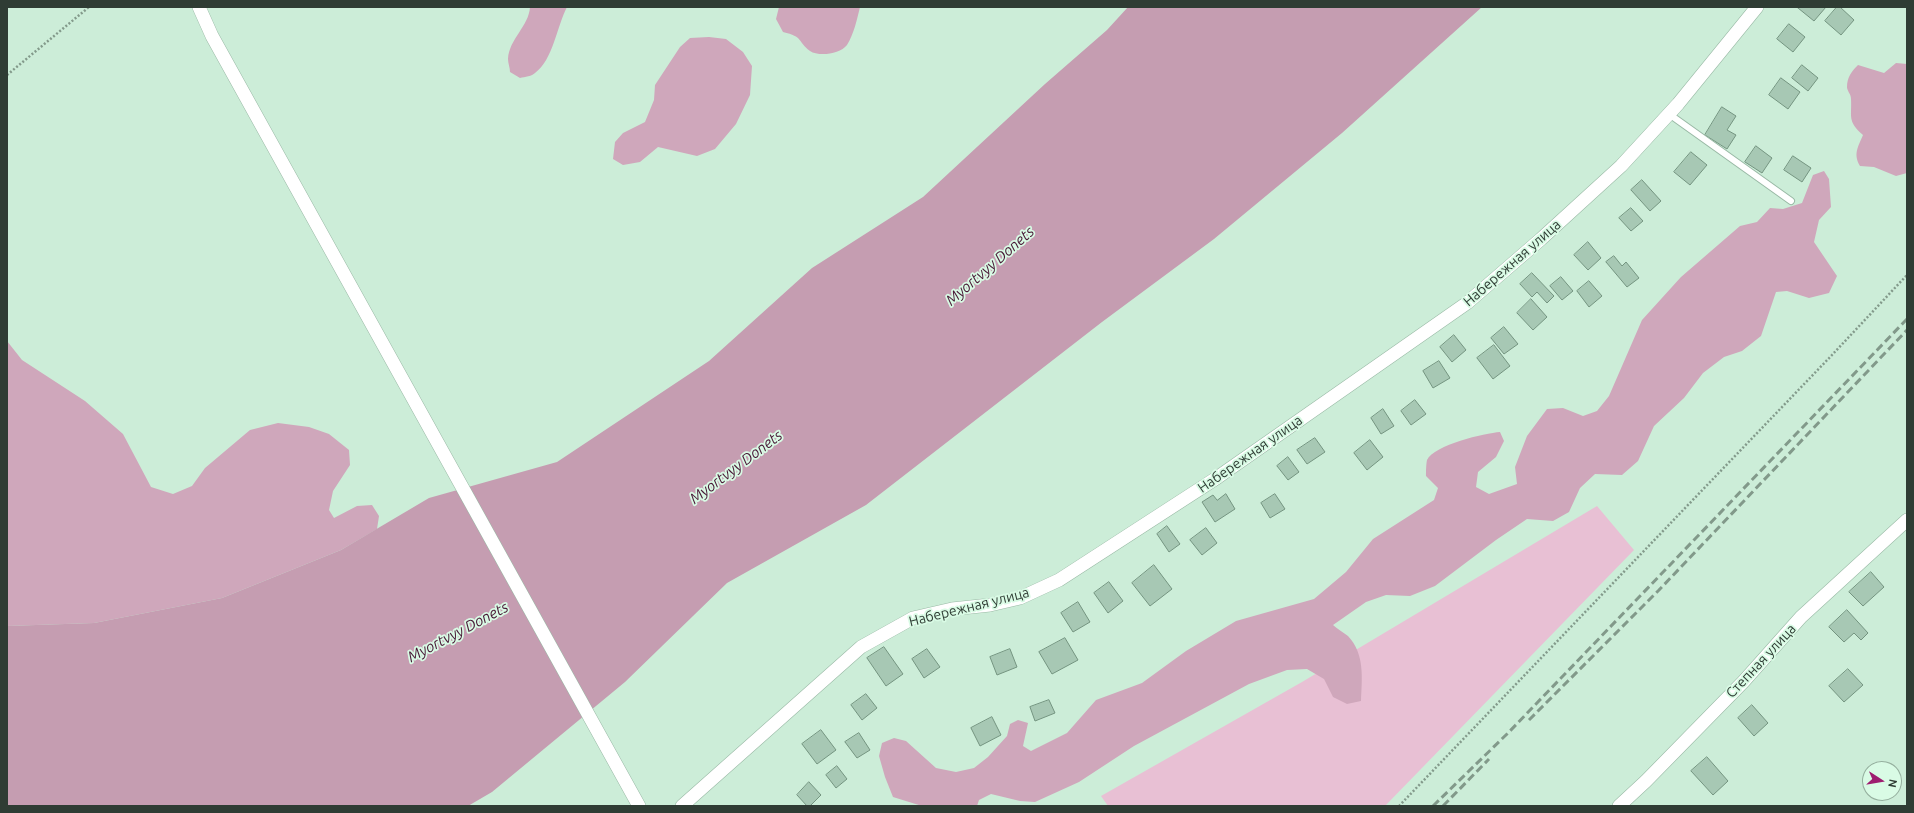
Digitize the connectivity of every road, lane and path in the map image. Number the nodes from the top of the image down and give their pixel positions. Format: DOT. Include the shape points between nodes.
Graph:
graph roads {
  1 [pos="89,7"];
  2 [pos="199,7"];
  3 [pos="1757,7"];
  4 [pos="7,75"];
  5 [pos="1669,114"];
  6 [pos="1791,202"];
  7 [pos="1907,275"];
  8 [pos="1907,520"];
  9 [pos="639,806"];
  10 [pos="682,806"];
  11 [pos="1399,806"];
  12 [pos="1619,806"];
  1 -- 4 [label="path"];
  2 -- 9 [label="street" via="212,36"];
  3 -- 5 [label="street, Набережная улица"];
  5 -- 6 [label="lane"];
  5 -- 10 [label="street, Набережная улица" via="1621,166 1467,303 1218,477 1059,580 1020,598 913,618 861,647"];
  7 -- 11 [label="path"];
  8 -- 12 [label="street, Степная улица" via="1801,617 1744,681"];
}
